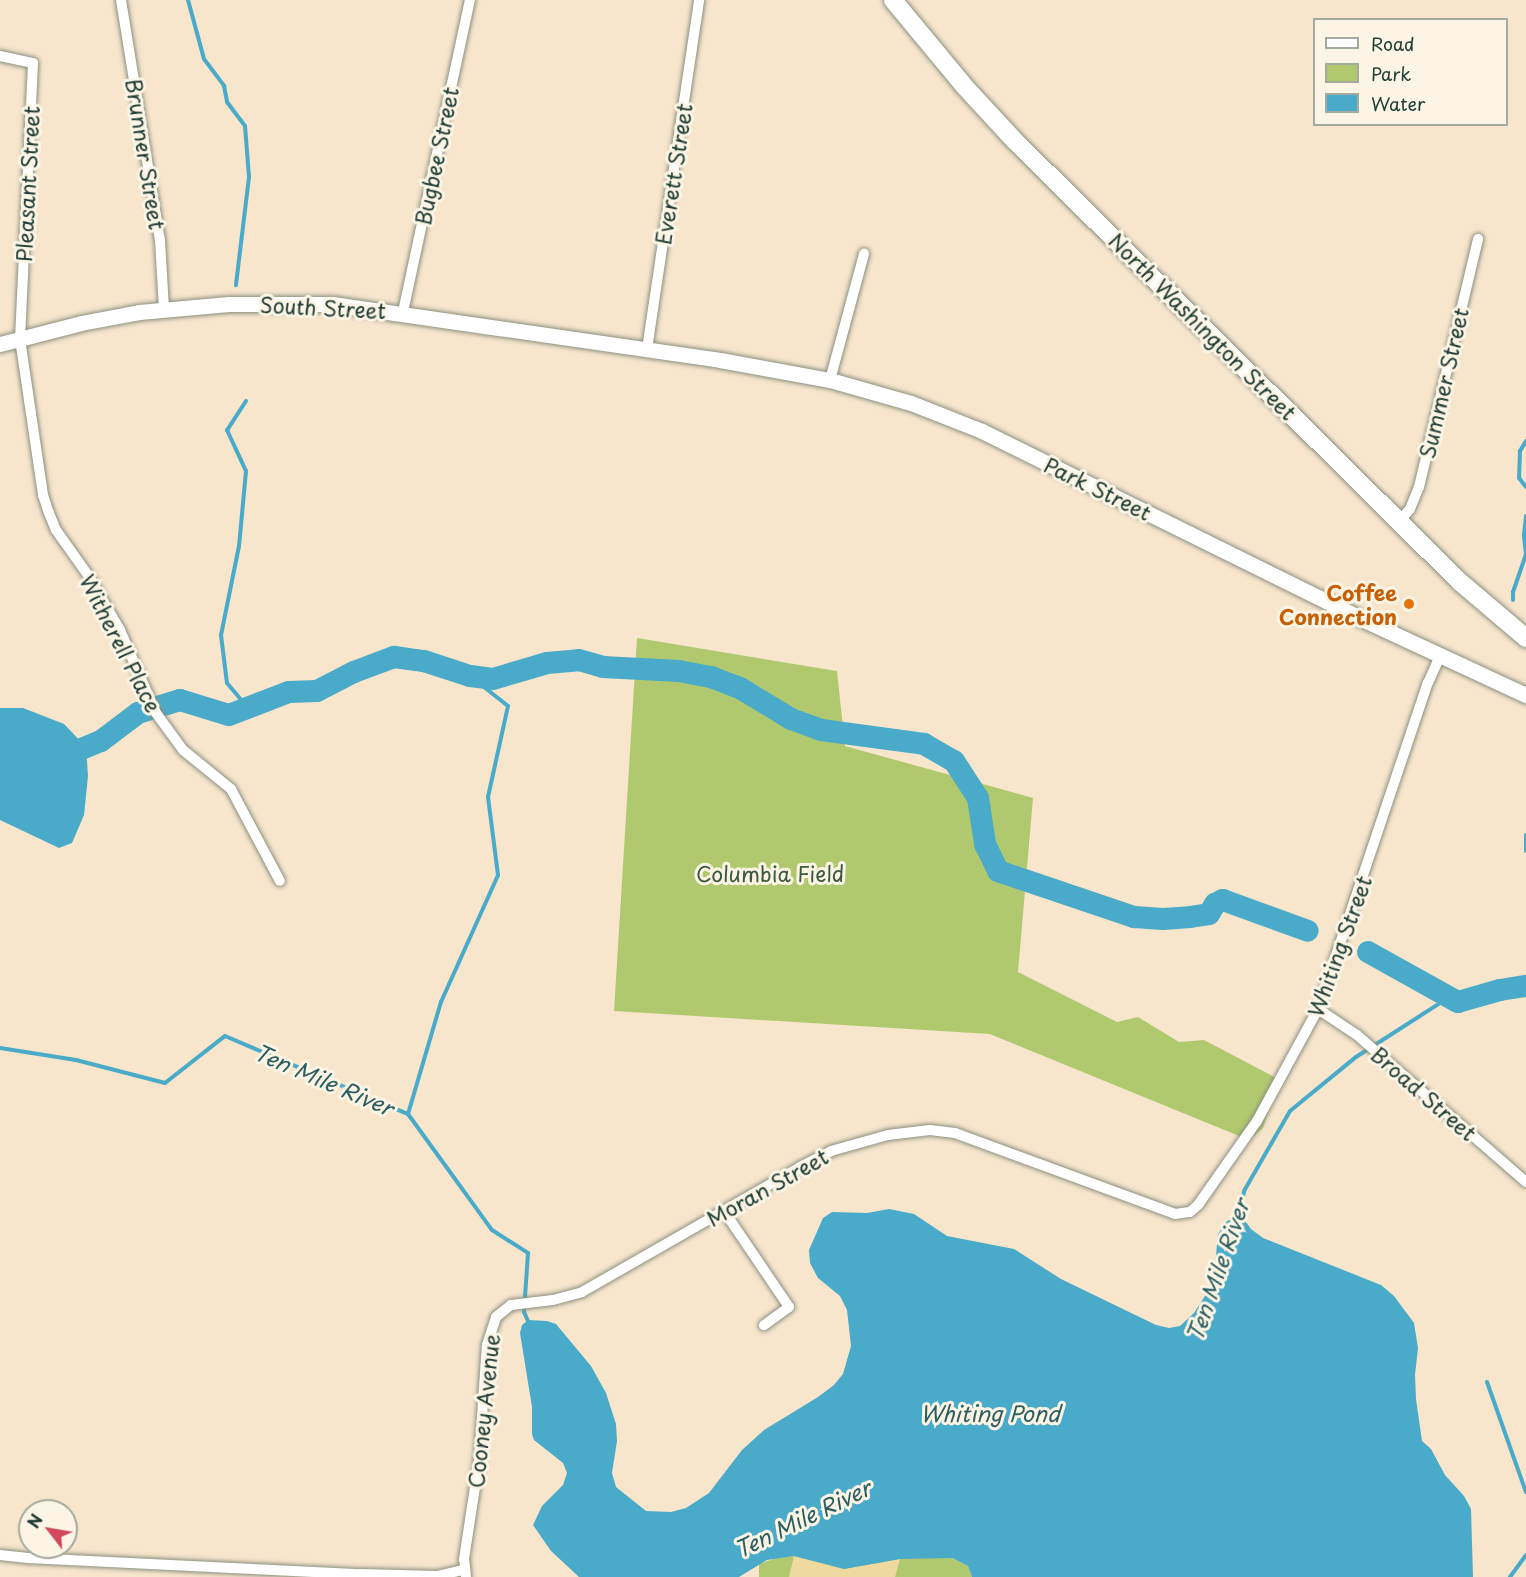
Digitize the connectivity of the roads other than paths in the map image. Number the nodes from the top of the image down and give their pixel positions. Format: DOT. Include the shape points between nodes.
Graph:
graph roads {
  1 [pos="121,0"];
  2 [pos="470,0"];
  3 [pos="699,0"];
  4 [pos="893,0"];
  5 [pos="0,56"];
  6 [pos="1478,238"];
  7 [pos="864,254"];
  8 [pos="164,309"];
  9 [pos="403,312"];
  10 [pos="20,339"];
  11 [pos="0,344"];
  12 [pos="647,349"];
  13 [pos="830,380"];
  14 [pos="1399,522"];
  15 [pos="1526,638"];
  16 [pos="1440,656"];
  17 [pos="1526,695"];
  18 [pos="280,881"];
  19 [pos="1318,1009"];
  20 [pos="1526,1182"];
  21 [pos="724,1210"];
  22 [pos="1190,1212"];
  23 [pos="596,1286"];
  24 [pos="764,1325"];
  25 [pos="0,1555"];
  26 [pos="465,1573"];
  27 [pos="443,1576"];
  1 -- 8 [label="street, Brunner Street" via="158,221"];
  2 -- 9 [label="street, Bugbee Street"];
  3 -- 12 [label="street, Everett Street"];
  4 -- 14 [label="main road, North Washington Street" via="1016,142"];
  5 -- 10 [label="street, Pleasant Street" via="33,63"];
  6 -- 14 [label="street, Summer Street" via="1419,487 1410,509"];
  7 -- 13 [label="street"];
  8 -- 9 [label="main road, South Street" via="278,302"];
  8 -- 10 [label="main road, South Street" via="112,316"];
  9 -- 12 [label="main road, South Street"];
  10 -- 11 [label="main road, South Street"];
  10 -- 18 [label="street, Witherell Place" via="43,495 56,530 120,630 154,709 183,750 231,789"];
  12 -- 13 [label="main road, Park Street"];
  13 -- 16 [label="main road, Park Street" via="911,403 982,431"];
  14 -- 15 [label="main road, North Washington Street" via="1475,597"];
  16 -- 17 [label="main road, Park Street"];
  16 -- 19 [label="street, Whiting Street"];
  19 -- 20 [label="street, Broad Street" via="1357,1035"];
  19 -- 22 [label="street, Whiting Street" via="1257,1121 1206,1196"];
  21 -- 22 [label="street, Moran Street" via="831,1151 888,1135 930,1130 989,1144 1167,1212"];
  21 -- 23 [label="street, Moran Street"];
  21 -- 24 [label="street" via="789,1307"];
  23 -- 26 [label="street, Cooney Avenue" via="568,1297 523,1303 504,1309 496,1317 489,1333"];
  25 -- 27 [label="street"];
  26 -- 27 [label="street"];
}
